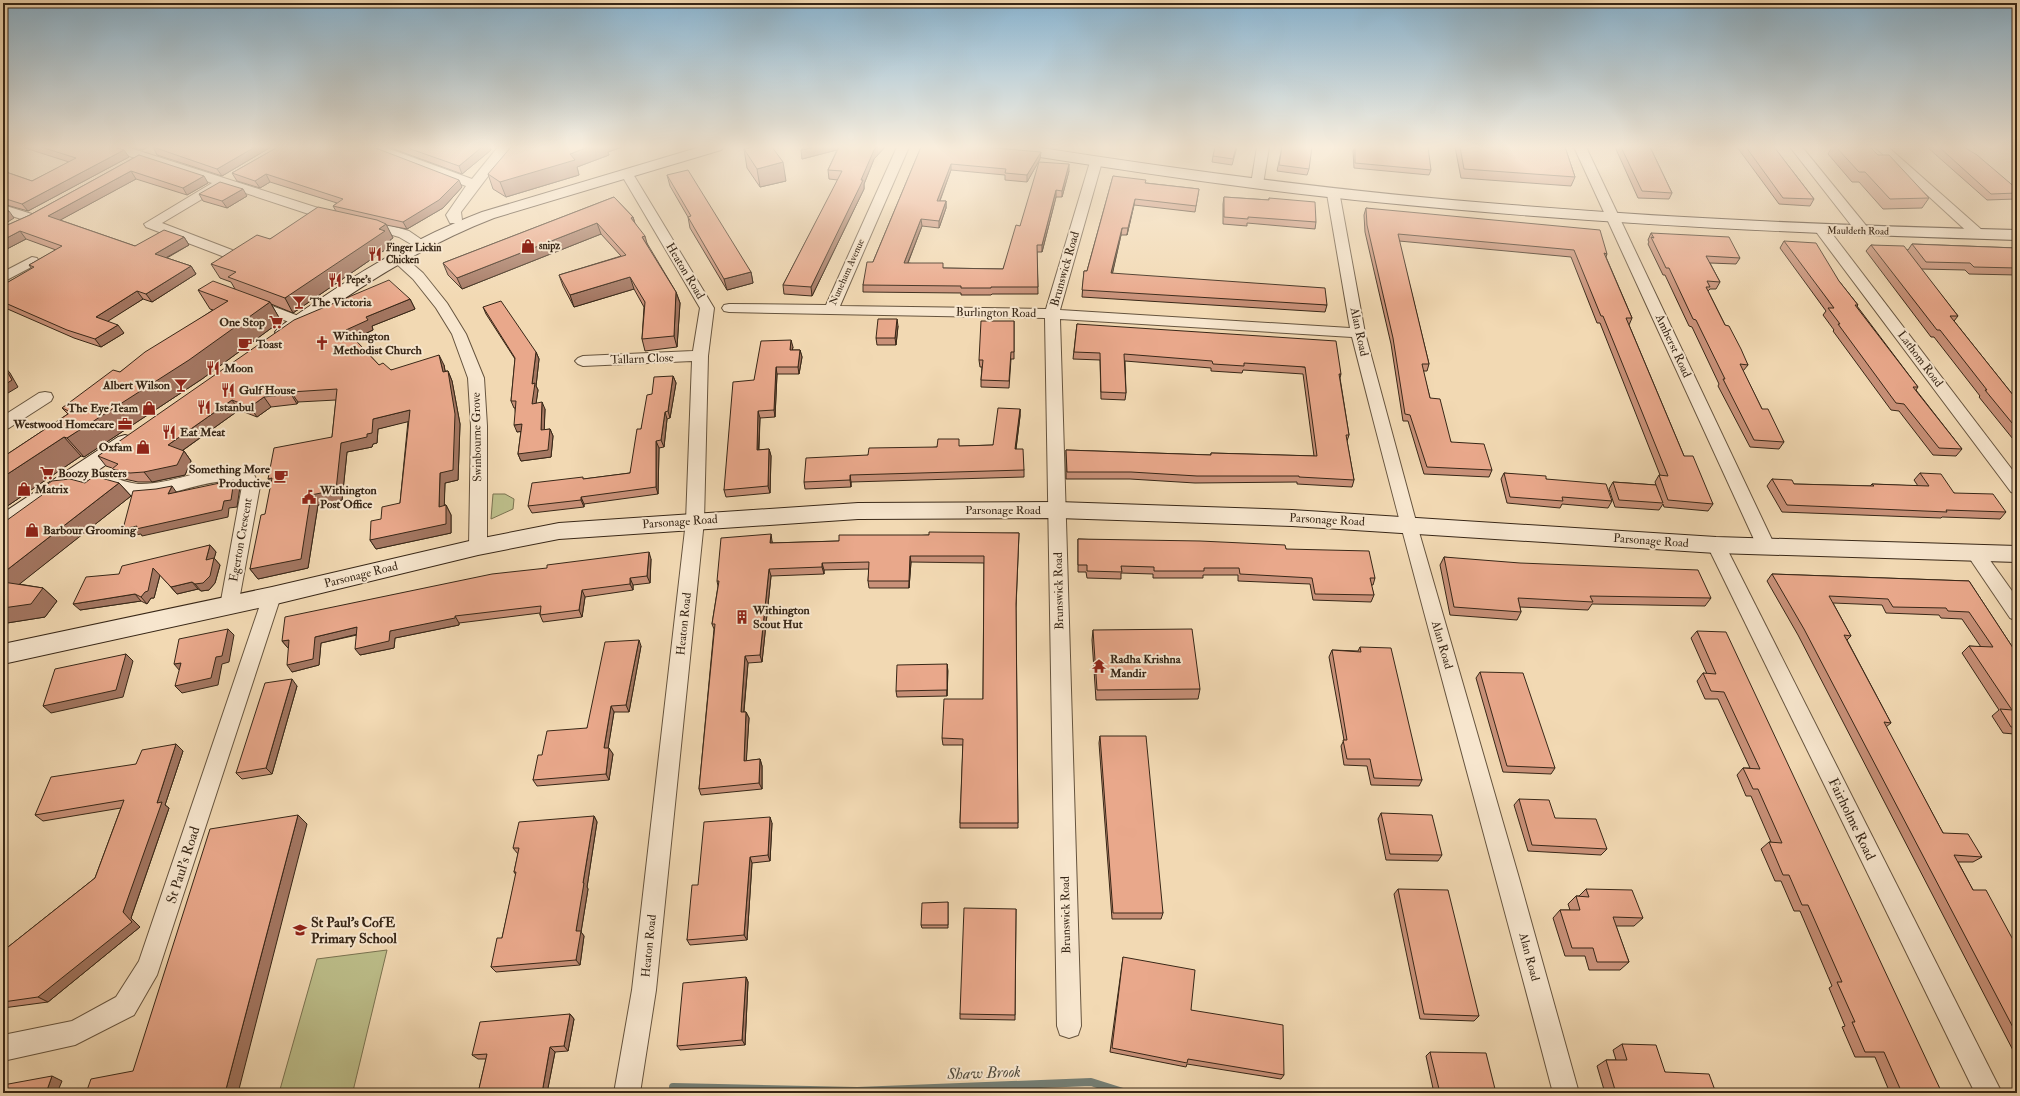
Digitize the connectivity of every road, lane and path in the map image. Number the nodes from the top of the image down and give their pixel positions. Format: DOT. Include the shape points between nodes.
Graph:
graph roads {
  1 [pos="194,198"];
  2 [pos="274,198"];
  3 [pos="464,198"];
  4 [pos="545,198"];
  5 [pos="641,198"];
  6 [pos="880,198"];
  7 [pos="1086,198"];
  8 [pos="1335,198"];
  9 [pos="1380,198"];
  10 [pos="1604,198"];
  11 [pos="1837,198"];
  12 [pos="1938,198"];
  13 [pos="3,208"];
  14 [pos="43,210"];
  15 [pos="30,218"];
  16 [pos="1614,219"];
  17 [pos="455,220"];
  18 [pos="16,225"];
  19 [pos="1822,230"];
  20 [pos="1863,231"];
  21 [pos="1978,234"];
  22 [pos="2017,235"];
  23 [pos="421,244"];
  24 [pos="227,253"];
  25 [pos="396,257"];
  26 [pos="32,261"];
  27 [pos="3,278"];
  28 [pos="242,299"];
  29 [pos="729,308"];
  30 [pos="831,310"];
  31 [pos="1052,314"];
  32 [pos="299,321"];
  33 [pos="1358,333"];
  34 [pos="268,343"];
  35 [pos="700,356"];
  36 [pos="583,361"];
  37 [pos="44,397"];
  38 [pos="3,424"];
  39 [pos="140,432"];
  40 [pos="83,471"];
  41 [pos="2017,488"];
  42 [pos="1058,510"];
  43 [pos="695,521"];
  44 [pos="3,524"];
  45 [pos="1408,525"];
  46 [pos="1716,545"];
  47 [pos="1766,546"];
  48 [pos="478,547"];
  49 [pos="1976,554"];
  50 [pos="2017,554"];
  51 [pos="272,596"];
  52 [pos="229,606"];
  53 [pos="2017,613"];
  54 [pos="3,654"];
  55 [pos="1069,1026"];
  56 [pos="3,1048"];
  57 [pos="627,1093"];
  58 [pos="1566,1093"];
  59 [pos="1989,1093"];
  1 -- 24 [label="street" via="151,224"];
  2 -- 23 [label="street" via="333,218 382,226"];
  3 -- 17 [label="street" via="452,215"];
  4 -- 23 [label="street" via="488,215"];
  5 -- 35 [label="street, Heaton Road" via="707,308"];
  6 -- 30 [label="street, Nuneham Avenue"];
  7 -- 31 [label="street, Brunswick Road"];
  8 -- 33 [label="street, Alan Road"];
  9 -- 16 [label="street, Mauldeth Road"];
  10 -- 16 [label="street, Amherst Road"];
  11 -- 20 [label="street"];
  12 -- 21 [label="street"];
  13 -- 15 [label="street"];
  14 -- 15 [label="street"];
  15 -- 18 [label="street"];
  16 -- 19 [label="street, Mauldeth Road"];
  16 -- 47 [label="street, Amherst Road"];
  19 -- 20 [label="street, Mauldeth Road"];
  19 -- 41 [label="street, Lathom Road"];
  20 -- 21 [label="street, Mauldeth Road"];
  21 -- 22 [label="street, Mauldeth Road"];
  23 -- 25 [label="street"];
  25 -- 32 [label="street" via="339,292"];
  25 -- 48 [label="street, Swinbourne Grove" via="418,276 442,306 459,334 476,378 479,426"];
  26 -- 27 [label="street"];
  28 -- 32 [label="street"];
  29 -- 30 [label="street, Burlington Road"];
  30 -- 31 [label="street, Burlington Road"];
  31 -- 33 [label="street, Burlington Road"];
  31 -- 42 [label="street, Brunswick Road"];
  32 -- 34 [label="street"];
  33 -- 45 [label="street, Alan Road"];
  35 -- 36 [label="street, Tallarn Close"];
  35 -- 43 [label="street, Heaton Road"];
  37 -- 38 [label="street"];
  39 -- 40 [label="street"];
  40 -- 44 [label="street"];
  40 -- 52 [label="street, Egerton Crescent" via="138,490 166,489 230,475 245,476 251,486"];
  42 -- 43 [label="street, Parsonage Road" via="858,511"];
  42 -- 45 [label="street, Parsonage Road" via="1292,518"];
  42 -- 55 [label="street, Brunswick Road"];
  43 -- 48 [label="street, Parsonage Road" via="559,531"];
  43 -- 57 [label="street, Heaton Road" via="644,990"];
  45 -- 46 [label="street, Parsonage Road"];
  45 -- 58 [label="street, Alan Road"];
  46 -- 47 [label="street, Parsonage Road"];
  46 -- 59 [label="street, Fairholme Road"];
  47 -- 49 [label="street, Parsonage Road"];
  48 -- 51 [label="street, Parsonage Road"];
  49 -- 50 [label="street, Parsonage Road"];
  49 -- 53 [label="street"];
  51 -- 52 [label="street, Parsonage Road"];
  51 -- 56 [label="street, St Paul's Road" via="149,967 125,1006 76,1033"];
  52 -- 54 [label="street, Parsonage Road"];
}
